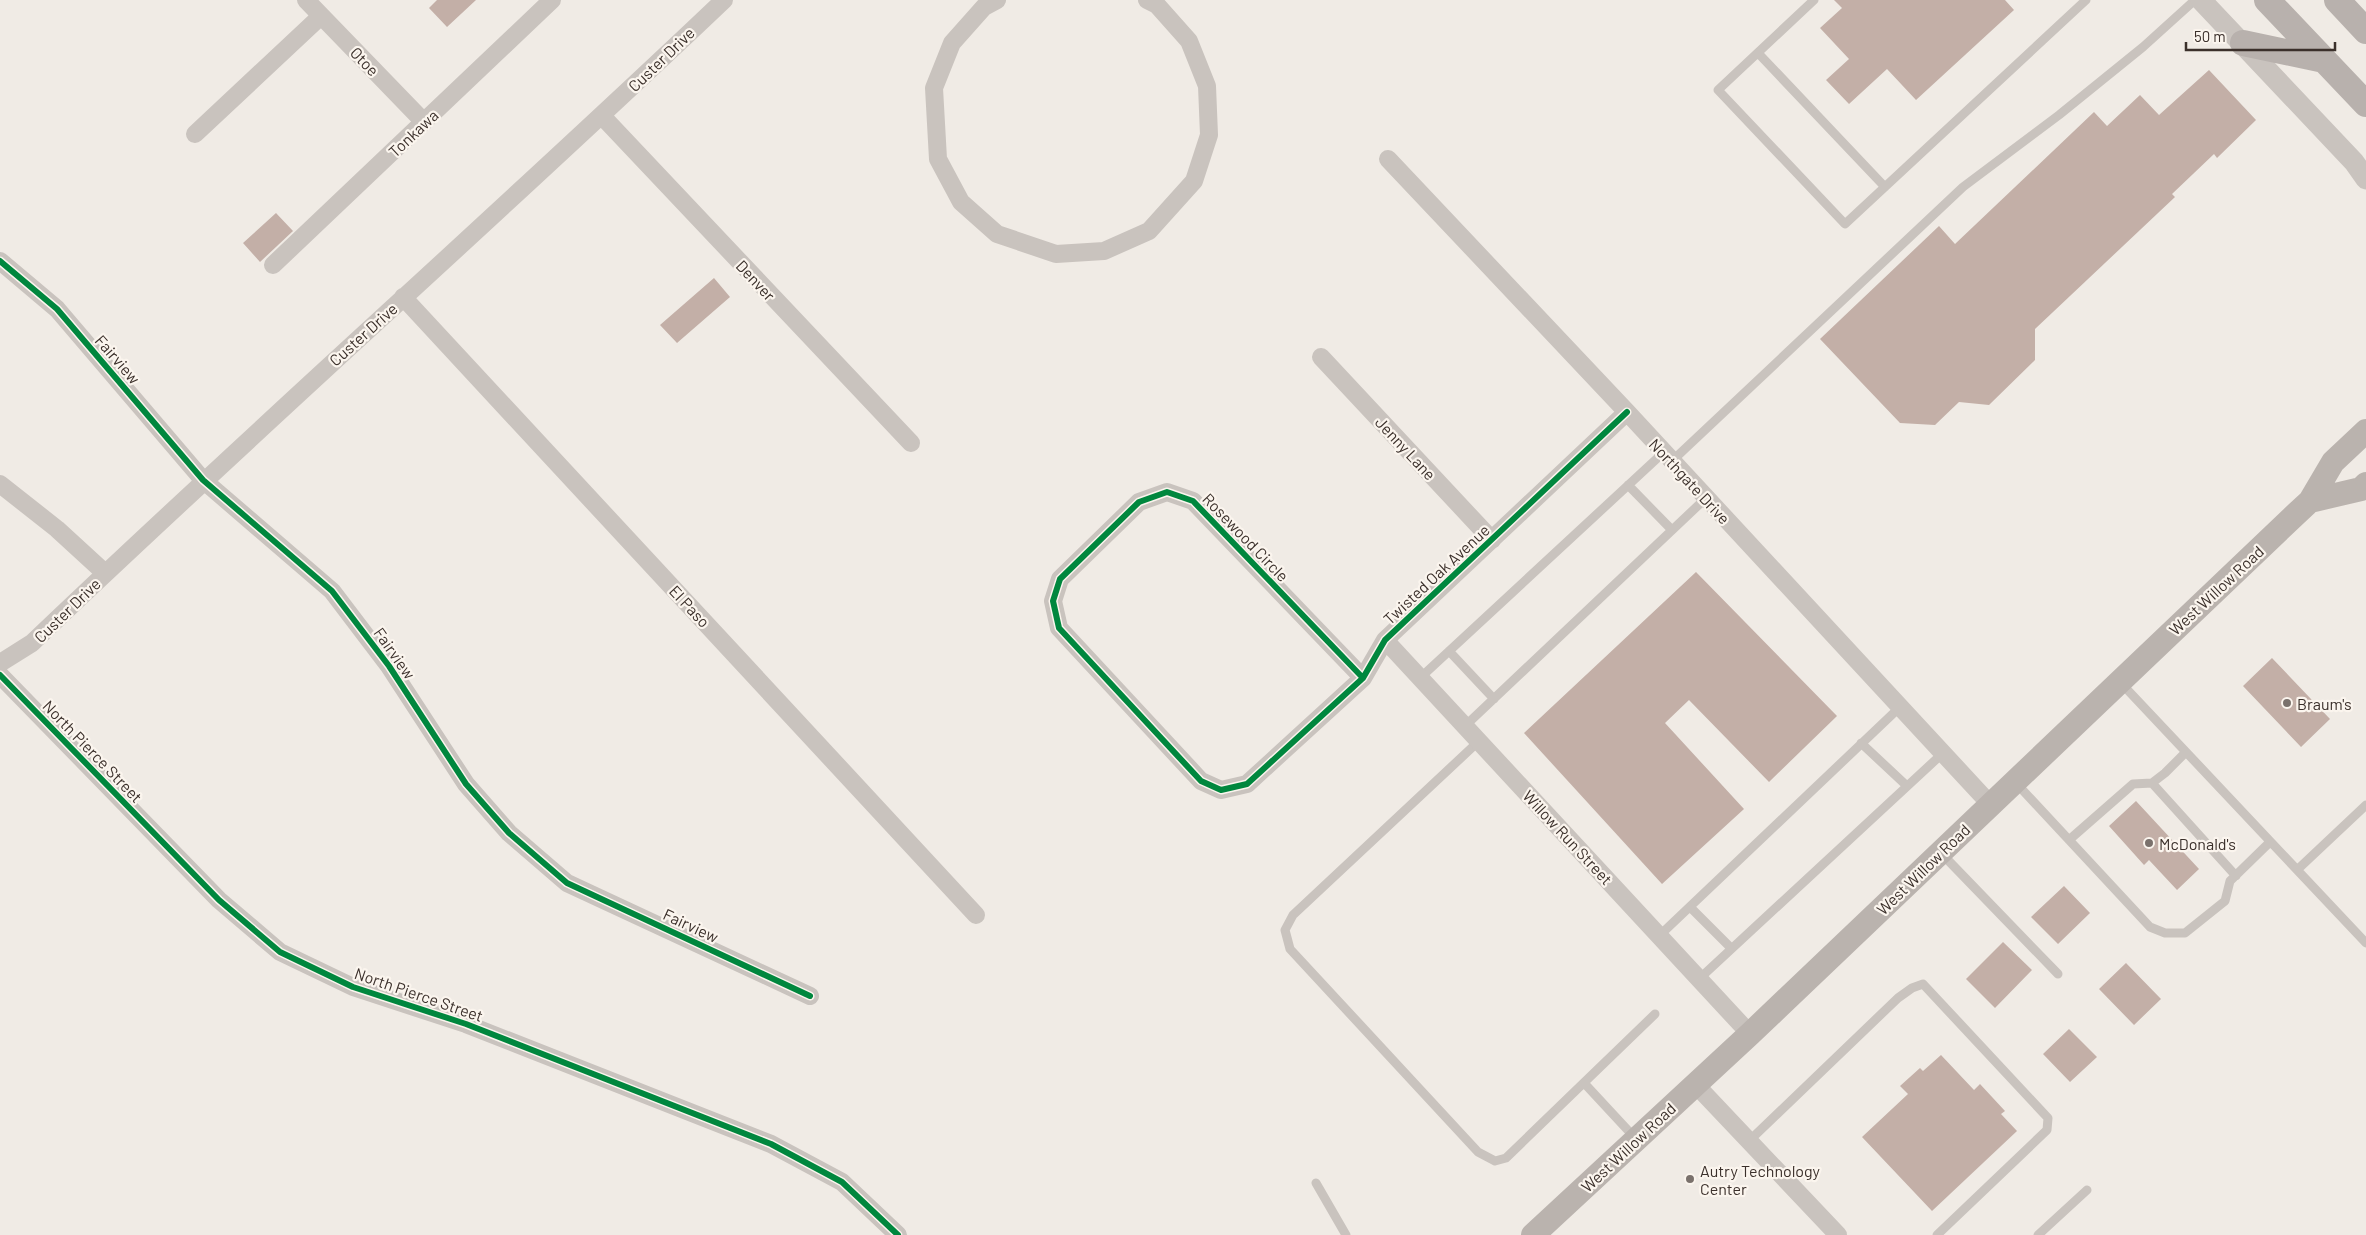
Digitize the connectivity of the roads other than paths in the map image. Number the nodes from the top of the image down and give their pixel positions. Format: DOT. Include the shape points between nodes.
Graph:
graph roads {
  1 [pos="306,0"];
  2 [pos="552,0"];
  3 [pos="724,0"];
  4 [pos="996,0"];
  5 [pos="1147,0"];
  6 [pos="1814,0"];
  7 [pos="2086,0"];
  8 [pos="2195,0"];
  9 [pos="2201,0"];
  10 [pos="2267,0"];
  11 [pos="2337,0"];
  12 [pos="321,16"];
  13 [pos="2366,31"];
  14 [pos="2243,43"];
  15 [pos="1758,53"];
  16 [pos="2324,60"];
  17 [pos="2366,104"];
  18 [pos="602,116"];
  19 [pos="424,122"];
  20 [pos="195,134"];
  21 [pos="1388,159"];
  22 [pos="2366,179"];
  23 [pos="1885,187"];
  24 [pos="0,261"];
  25 [pos="273,265"];
  26 [pos="403,297"];
  27 [pos="1320,357"];
  28 [pos="1627,412"];
  29 [pos="2366,431"];
  30 [pos="911,443"];
  31 [pos="1668,457"];
  32 [pos="203,480"];
  33 [pos="0,484"];
  34 [pos="2366,484"];
  35 [pos="1628,485"];
  36 [pos="1706,498"];
  37 [pos="2310,501"];
  38 [pos="1672,530"];
  39 [pos="1492,540"];
  40 [pos="105,573"];
  41 [pos="1385,640"];
  42 [pos="1449,651"];
  43 [pos="0,663"];
  44 [pos="0,675"];
  45 [pos="1363,678"];
  46 [pos="1420,678"];
  47 [pos="2119,682"];
  48 [pos="1494,699"];
  49 [pos="1900,707"];
  50 [pos="1465,726"];
  51 [pos="1479,741"];
  52 [pos="1861,743"];
  53 [pos="2186,752"];
  54 [pos="1943,753"];
  55 [pos="2014,781"];
  56 [pos="2152,783"];
  57 [pos="1908,786"];
  58 [pos="1221,790"];
  59 [pos="1990,804"];
  60 [pos="2366,805"];
  61 [pos="2069,840"];
  62 [pos="2270,842"];
  63 [pos="1940,852"];
  64 [pos="2296,870"];
  65 [pos="2236,876"];
  66 [pos="1690,906"];
  67 [pos="976,915"];
  68 [pos="1659,936"];
  69 [pos="2366,943"];
  70 [pos="1731,948"];
  71 [pos="2058,974"];
  72 [pos="1699,979"];
  73 [pos="810,996"];
  74 [pos="1656,1014"];
  75 [pos="1750,1034"];
  76 [pos="1585,1084"];
  77 [pos="1696,1084"];
  78 [pos="1636,1139"];
  79 [pos="1749,1141"];
  80 [pos="1316,1183"];
  81 [pos="2087,1190"];
  82 [pos="898,1235"];
  83 [pos="1346,1235"];
  84 [pos="1533,1235"];
  85 [pos="1838,1235"];
  86 [pos="1937,1235"];
  87 [pos="2038,1235"];
  1 -- 12 [label="street, Otoe"];
  2 -- 19 [label="street, Tonkawa"];
  3 -- 18 [label="street, Custer Drive"];
  4 -- 5 [label="street" via="984,7 952,43 934,88 938,159 961,202 997,234 1056,254 1104,251 1148,231 1194,181 1209,135 1207,86 1189,41 1157,5"];
  6 -- 15 [label="lane"];
  7 -- 23 [label="lane"];
  8 -- 31 [label="lane" via="2144,47 1964,187"];
  9 -- 14 [label="street"];
  10 -- 16 [label="main road"];
  11 -- 13 [label="main road"];
  12 -- 19 [label="street, Otoe"];
  12 -- 20 [label="street"];
  14 -- 16 [label="main road"];
  14 -- 22 [label="street" via="2354,162"];
  15 -- 23 [label="lane"];
  15 -- 23 [label="lane" via="1718,90 1845,224"];
  16 -- 17 [label="main road"];
  18 -- 26 [label="street, Custer Drive"];
  18 -- 30 [label="street, Denver"];
  19 -- 25 [label="street, Tonkawa"];
  21 -- 28 [label="street, Northgate Drive"];
  24 -- 32 [label="street, Fairview" via="57,309"];
  26 -- 32 [label="street, Custer Drive"];
  26 -- 67 [label="street, El Paso"];
  27 -- 39 [label="street, Jenny Lane"];
  28 -- 31 [label="street, Northgate Drive"];
  28 -- 39 [label="street, Twisted Oak Avenue"];
  29 -- 37 [label="main road, West Willow Road" via="2333,462"];
  31 -- 35 [label="lane"];
  31 -- 36 [label="street, Northgate Drive"];
  32 -- 40 [label="street, Custer Drive"];
  32 -- 73 [label="street, Fairview" via="332,591 389,666 466,784 509,833 567,883"];
  33 -- 40 [label="street" via="57,529"];
  34 -- 37 [label="main road" via="2361,489"];
  35 -- 38 [label="lane"];
  35 -- 42 [label="lane"];
  36 -- 38 [label="lane"];
  36 -- 49 [label="street, Northgate Drive"];
  37 -- 47 [label="main road, West Willow Road"];
  38 -- 48 [label="lane"];
  39 -- 41 [label="street, Twisted Oak Avenue"];
  40 -- 43 [label="street, Custer Drive" via="32,644"];
  41 -- 45 [label="street, Twisted Oak Avenue"];
  41 -- 46 [label="street, Willow Run Street"];
  42 -- 46 [label="lane"];
  42 -- 48 [label="lane"];
  44 -- 82 [label="street, North Pierce Street" via="219,900 280,952 353,987 466,1024 771,1144 842,1182"];
  45 -- 58 [label="street, Twisted Oak Avenue" via="1247,784"];
  45 -- 58 [label="street, Rosewood Circle" via="1193,501 1168,492 1139,502 1060,579 1053,602 1059,628 1201,781"];
  46 -- 50 [label="street, Willow Run Street"];
  47 -- 53 [label="lane"];
  47 -- 55 [label="main road, West Willow Road"];
  48 -- 50 [label="lane"];
  49 -- 52 [label="lane"];
  49 -- 54 [label="street, Northgate Drive"];
  50 -- 51 [label="street, Willow Run Street"];
  51 -- 68 [label="street, Willow Run Street"];
  51 -- 76 [label="lane" via="1293,915 1285,930 1290,949 1478,1152 1495,1161 1506,1158"];
  52 -- 57 [label="lane"];
  52 -- 66 [label="lane"];
  53 -- 56 [label="lane"];
  53 -- 62 [label="lane"];
  54 -- 57 [label="lane"];
  54 -- 59 [label="street, Northgate Drive"];
  55 -- 59 [label="main road, West Willow Road"];
  55 -- 61 [label="lane"];
  56 -- 61 [label="lane" via="2133,784"];
  56 -- 65 [label="lane"];
  57 -- 70 [label="lane"];
  59 -- 63 [label="main road, West Willow Road"];
  60 -- 64 [label="lane"];
  61 -- 65 [label="lane" via="2150,927 2165,933 2185,933 2225,901 2230,881"];
  62 -- 64 [label="lane"];
  62 -- 65 [label="lane"];
  63 -- 71 [label="lane"];
  63 -- 75 [label="main road, West Willow Road"];
  64 -- 69 [label="lane"];
  66 -- 68 [label="lane"];
  66 -- 70 [label="lane"];
  68 -- 72 [label="street, Willow Run Street"];
  70 -- 72 [label="lane"];
  72 -- 75 [label="street, Willow Run Street"];
  74 -- 76 [label="lane"];
  75 -- 77 [label="main road, West Willow Road"];
  76 -- 78 [label="lane"];
  77 -- 78 [label="main road, West Willow Road"];
  77 -- 79 [label="street"];
  78 -- 84 [label="main road, West Willow Road"];
  79 -- 85 [label="street"];
  79 -- 86 [label="lane" via="1898,998 1923,984 2048,1118 2047,1130"];
  80 -- 83 [label="lane"];
  81 -- 87 [label="lane"];
}
